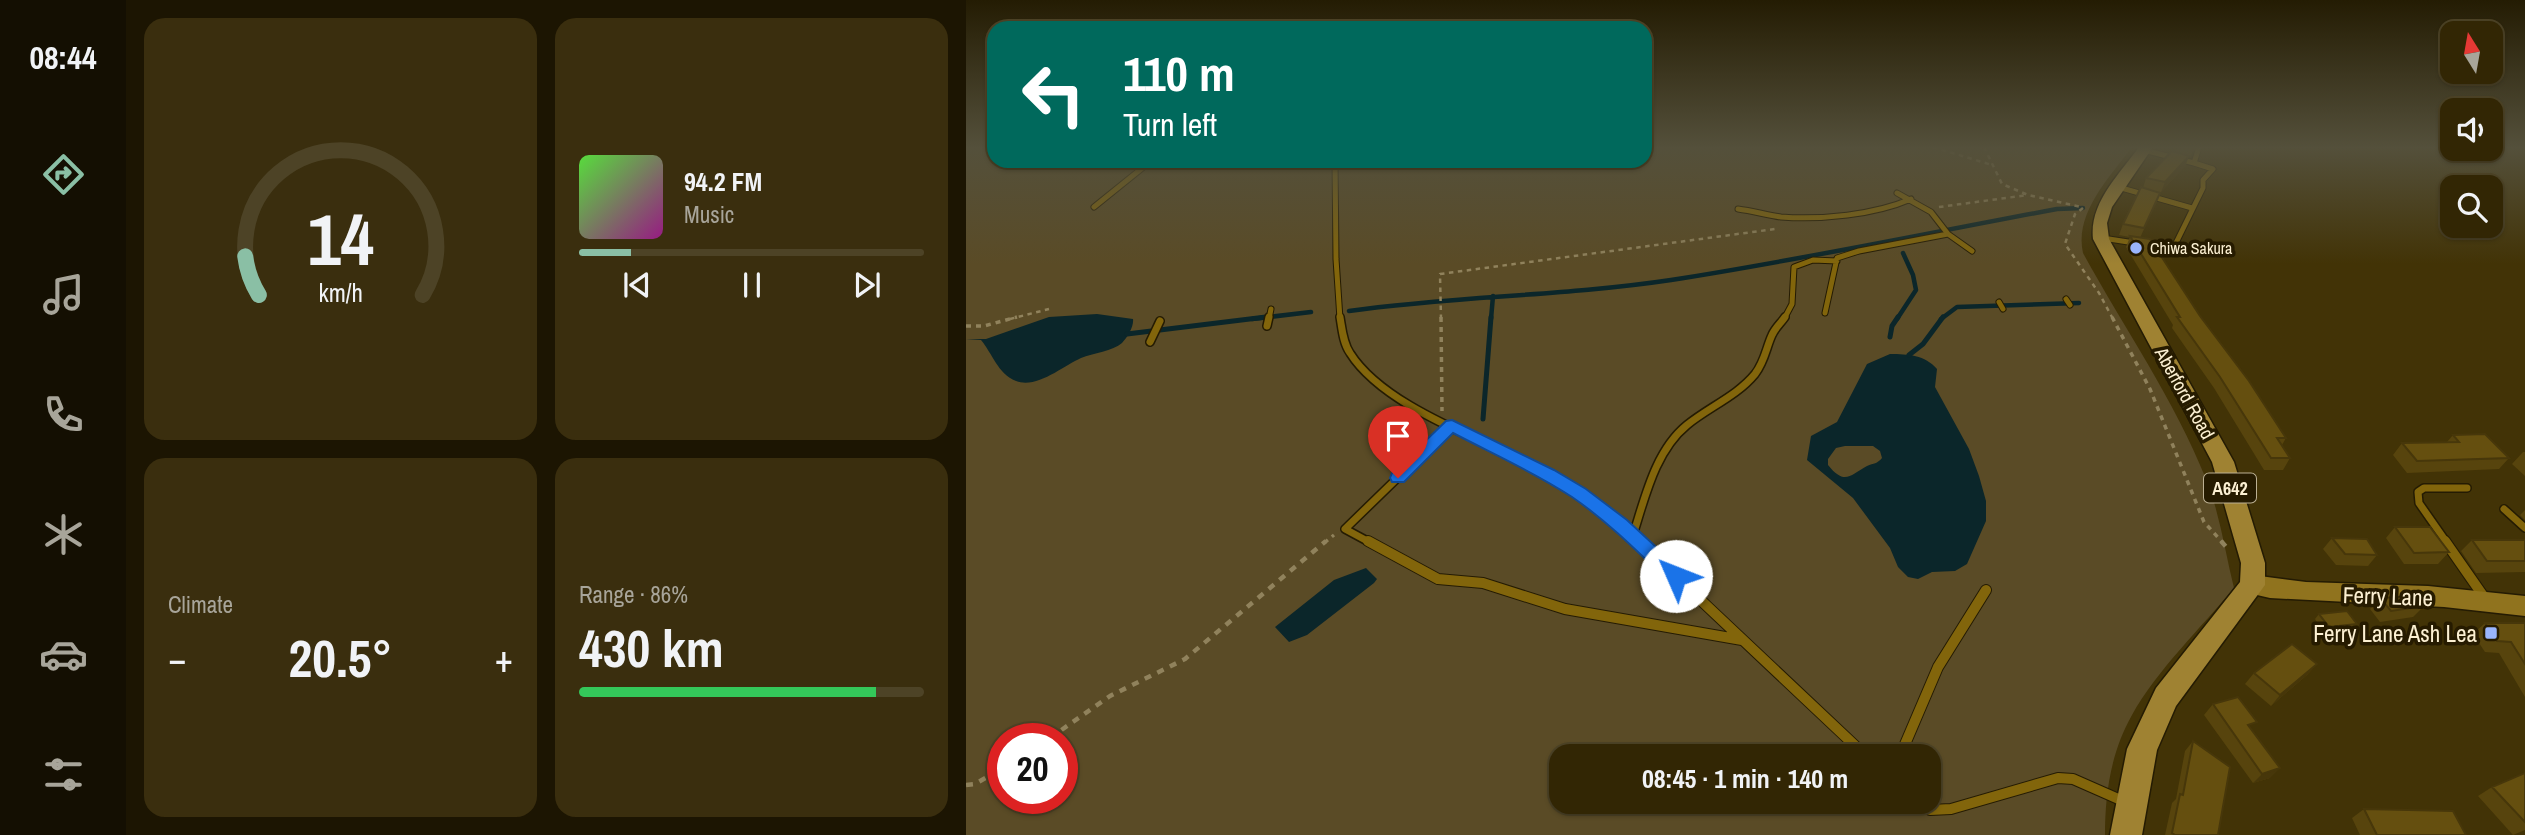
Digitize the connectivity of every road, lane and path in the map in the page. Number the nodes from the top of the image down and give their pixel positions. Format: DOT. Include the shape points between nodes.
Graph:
graph roads {
  1 [pos="1120,186"];
  2 [pos="1336,186"];
  3 [pos="2007,186"];
  4 [pos="2203,186"];
  5 [pos="2118,187"];
  6 [pos="1897,193"];
  7 [pos="2028,195"];
  8 [pos="1911,200"];
  9 [pos="1094,207"];
  10 [pos="2192,208"];
  11 [pos="1738,209"];
  12 [pos="1927,209"];
  13 [pos="1778,229"];
  14 [pos="1948,234"];
  15 [pos="2109,239"];
  16 [pos="1972,251"];
  17 [pos="1837,261"];
  18 [pos="1999,302"];
  19 [pos="1049,309"];
  20 [pos="2003,310"];
  21 [pos="1271,311"];
  22 [pos="1825,313"];
  23 [pos="1158,323"];
  24 [pos="1268,324"];
  25 [pos="966,327"];
  26 [pos="1151,341"];
  27 [pos="1442,420"];
  28 [pos="1452,425"];
  29 [pos="2467,488"];
  30 [pos="2504,509"];
  31 [pos="1343,527"];
  32 [pos="2525,528"];
  33 [pos="1633,535"];
  34 [pos="2253,574"];
  35 [pos="1986,590"];
  36 [pos="2487,600"];
  37 [pos="2525,606"];
  38 [pos="1742,640"];
  39 [pos="1071,723"];
  40 [pos="1853,744"];
  41 [pos="1905,744"];
  42 [pos="987,777"];
  43 [pos="966,785"];
  44 [pos="2130,805"];
  45 [pos="1941,809"];
  46 [pos="2126,835"];
  1 -- 9 [label="lane"];
  2 -- 27 [label="lane" via="1342,337 1348,351 1364,373"];
  3 -- 7 [label="path"];
  4 -- 10 [label="lane"];
  5 -- 10 [label="lane"];
  5 -- 34 [label="main road, Aberford Road / A642" via="2099,223 2101,239 2223,462"];
  6 -- 8 [label="lane"];
  7 -- 12 [label="path"];
  7 -- 34 [label="path" via="2083,208 2075,214 2065,244 2099,293 2150,389 2204,522"];
  8 -- 11 [label="lane" via="1801,216"];
  8 -- 12 [label="lane"];
  10 -- 15 [label="lane" via="2173,248"];
  12 -- 14 [label="lane"];
  13 -- 27 [label="path" via="1440,274"];
  14 -- 16 [label="lane"];
  14 -- 17 [label="lane" via="1845,254"];
  17 -- 22 [label="lane"];
  17 -- 33 [label="lane" via="1813,260 1794,267 1792,304 1773,334 1764,362 1720,404 1675,436 1664,452"];
  18 -- 20 [label="lane"];
  19 -- 25 [label="path"];
  21 -- 24 [label="lane"];
  23 -- 26 [label="lane"];
  27 -- 28 [label="lane"];
  28 -- 33 [label="lane" via="1569,487"];
  28 -- 38 [label="lane" via="1345,529 1438,579 1483,583 1565,609"];
  29 -- 36 [label="lane" via="2424,488 2418,492 2419,503"];
  30 -- 32 [label="lane"];
  31 -- 39 [label="path" via="1185,659 1110,696"];
  33 -- 38 [label="lane"];
  34 -- 36 [label="street, Ferry Lane" via="2292,593"];
  34 -- 44 [label="main road" via="2166,698 2142,749"];
  35 -- 41 [label="lane" via="1938,667"];
  36 -- 37 [label="street, Ferry Lane"];
  38 -- 40 [label="lane"];
  42 -- 43 [label="path"];
  44 -- 45 [label="lane" via="2073,779 2058,778"];
  44 -- 46 [label="main road"];
}
